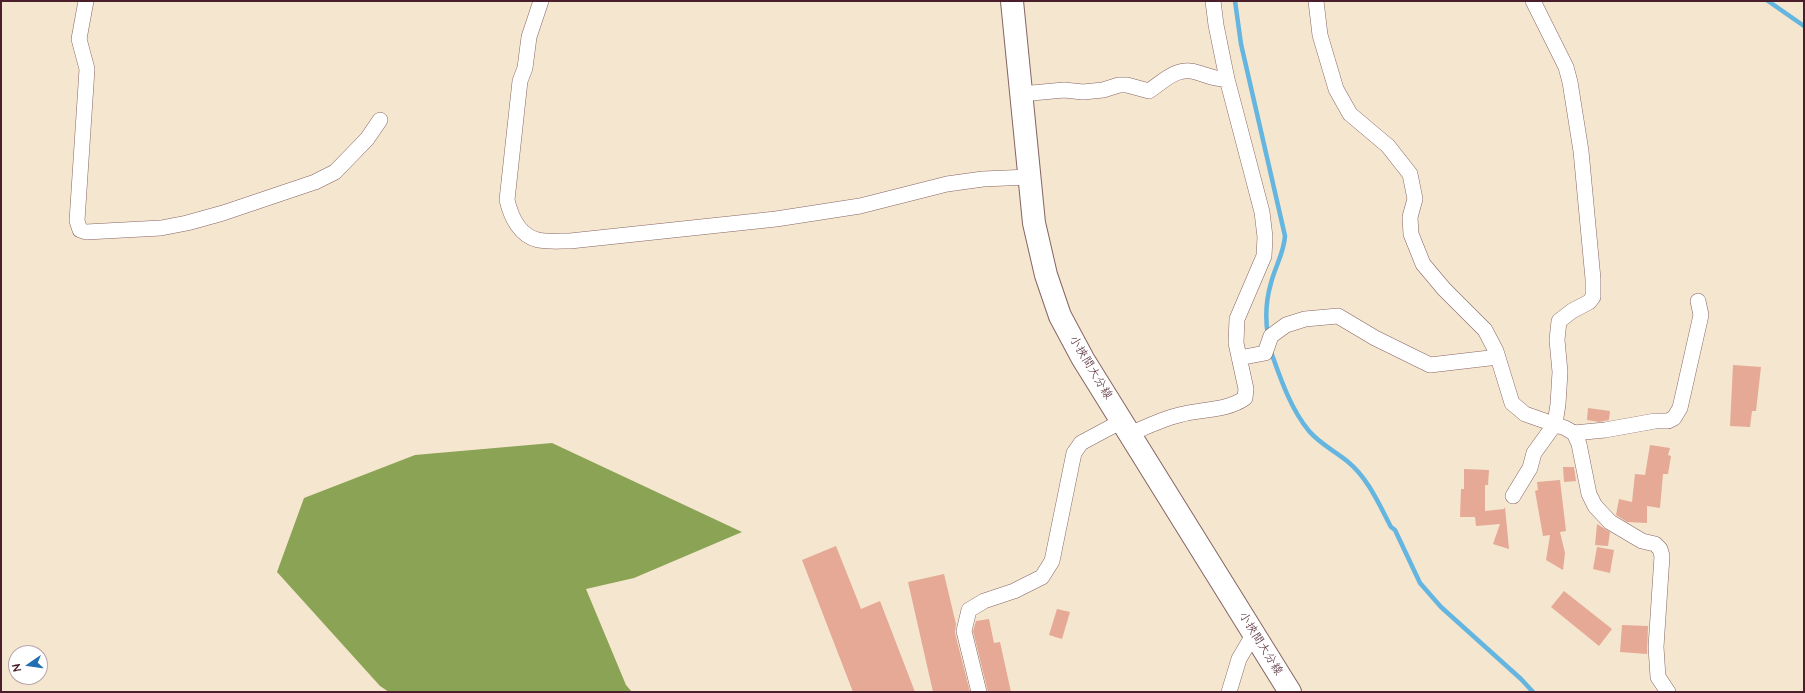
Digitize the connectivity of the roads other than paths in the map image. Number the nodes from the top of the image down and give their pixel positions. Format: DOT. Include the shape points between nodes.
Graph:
graph roads {
  1 [pos="86,1"];
  2 [pos="541,1"];
  3 [pos="1012,1"];
  4 [pos="1213,1"];
  5 [pos="1316,1"];
  6 [pos="1533,1"];
  7 [pos="1227,79"];
  8 [pos="1021,94"];
  9 [pos="380,120"];
  10 [pos="1029,177"];
  11 [pos="1698,301"];
  12 [pos="1498,357"];
  13 [pos="1239,358"];
  14 [pos="1555,424"];
  15 [pos="1126,427"];
  16 [pos="1574,433"];
  17 [pos="1513,496"];
  18 [pos="1253,635"];
  19 [pos="979,692"];
  20 [pos="1229,692"];
  21 [pos="1290,692"];
  22 [pos="1668,692"];
  1 -- 9 [label="street" via="79,39 87,69 77,221 80,230 86,232 161,228 187,223 315,182 335,172 367,139"];
  2 -- 10 [label="street" via="529,37 525,68 520,81 507,200 510,212 520,230 538,240 570,241 776,219 860,206 946,184"];
  3 -- 8 [label="main road, 小挾間大分線"];
  4 -- 7 [label="street"];
  5 -- 12 [label="street" via="1320,35 1336,89 1350,114 1388,146 1410,174 1415,199 1410,217 1411,234 1423,264 1485,330"];
  6 -- 14 [label="street" via="1566,67 1570,82 1581,151 1594,279 1594,297 1559,321 1560,372"];
  7 -- 8 [label="street" via="1219,80 1193,70 1183,70 1168,76 1149,91 1119,85 1083,92 1064,90"];
  7 -- 13 [label="street" via="1262,212 1265,236 1264,256 1237,318 1236,343"];
  8 -- 10 [label="main road, 小挾間大分線"];
  10 -- 15 [label="main road, 小挾間大分線" via="1034,223 1046,275 1060,316"];
  11 -- 16 [label="street" via="1701,315 1680,408 1674,418 1668,421"];
  12 -- 13 [label="street" via="1430,365 1375,338 1338,316 1305,319 1286,325 1272,336 1265,353"];
  12 -- 14 [label="street" via="1512,403 1525,414"];
  13 -- 15 [label="street" via="1246,389 1245,398 1238,403"];
  14 -- 16 [label="street"];
  14 -- 17 [label="street" via="1534,453 1530,468"];
  15 -- 18 [label="main road, 小挾間大分線"];
  15 -- 19 [label="street" via="1082,443 1074,453 1052,560 1042,577 1014,591 984,601 969,610 964,631"];
  16 -- 22 [label="street" via="1579,444 1589,494 1595,506 1610,522 1642,541 1660,548 1662,556 1656,647 1658,677"];
  18 -- 20 [label="street" via="1240,659"];
  18 -- 21 [label="main road, 小挾間大分線"];
}
